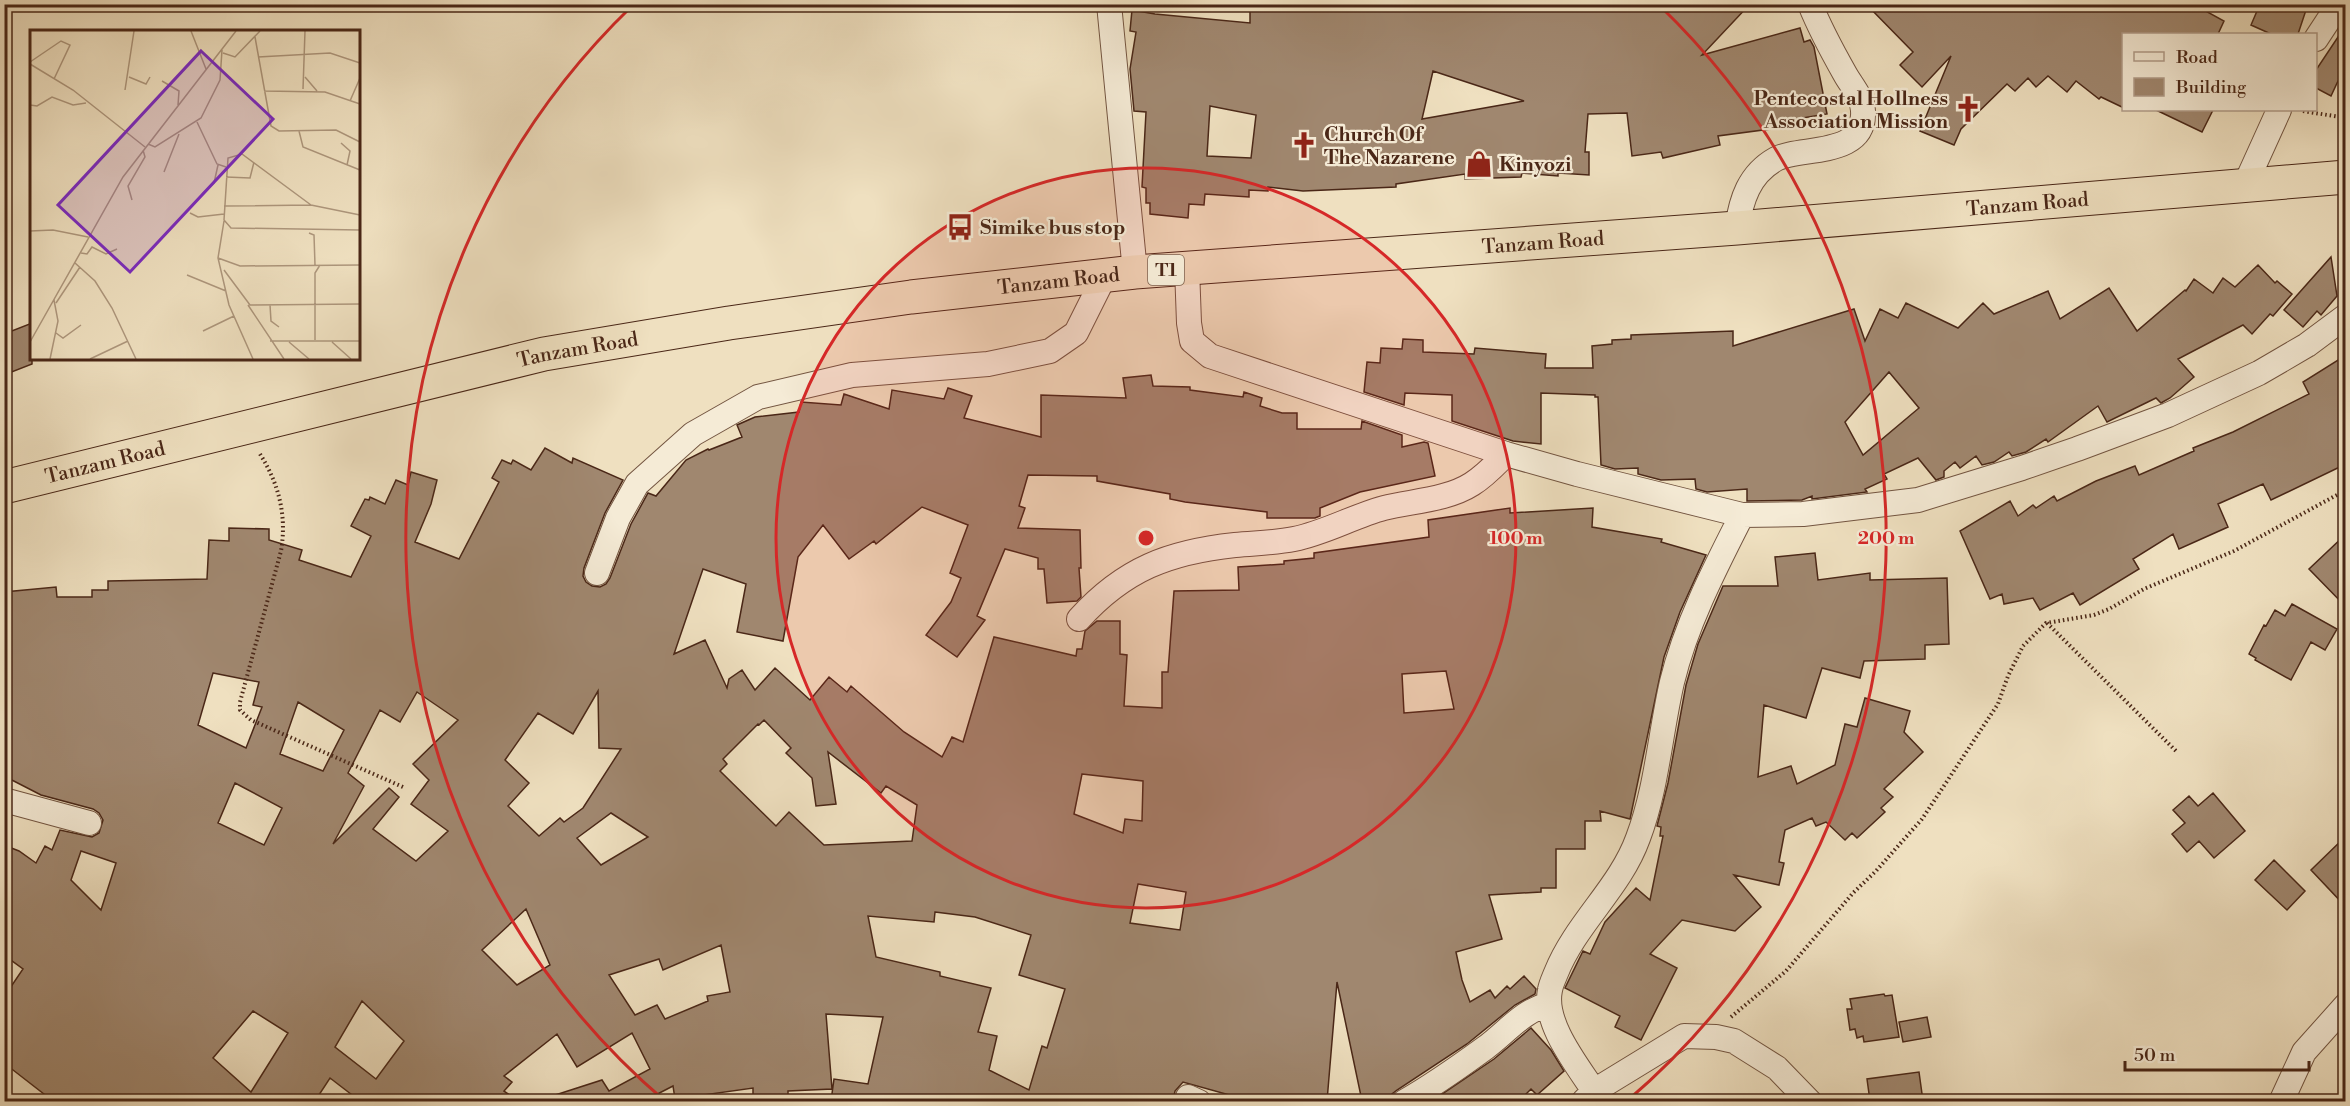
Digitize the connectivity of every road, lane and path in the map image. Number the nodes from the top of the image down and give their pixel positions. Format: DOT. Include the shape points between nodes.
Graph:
graph roads {
  1 [pos="1109,4"];
  2 [pos="1810,4"];
  3 [pos="2339,4"];
  4 [pos="2317,37"];
  5 [pos="2279,111"];
  6 [pos="2302,111"];
  7 [pos="2346,118"];
  8 [pos="2346,177"];
  9 [pos="2245,185"];
  10 [pos="1737,228"];
  11 [pos="1187,268"];
  12 [pos="1120,273"];
  13 [pos="2346,316"];
  14 [pos="243,428"];
  15 [pos="1506,454"];
  16 [pos="4,487"];
  17 [pos="2346,490"];
  18 [pos="1742,515"];
  19 [pos="597,573"];
  20 [pos="1079,619"];
  21 [pos="2046,623"];
  22 [pos="2177,752"];
  23 [pos="403,787"];
  24 [pos="4,800"];
  25 [pos="89,823"];
  26 [pos="1549,1004"];
  27 [pos="2346,1005"];
  28 [pos="1729,1018"];
  29 [pos="1589,1096"];
  30 [pos="1404,1101"];
  31 [pos="1810,1101"];
  32 [pos="2281,1101"];
  1 -- 12 [label="street"];
  2 -- 10 [label="street" via="1860,98 1861,124 1857,133 1840,145 1789,154 1767,166 1748,187 1740,205"];
  3 -- 4 [label="street"];
  5 -- 9 [label="street"];
  6 -- 7 [label="path"];
  8 -- 9 [label="highway, Tanzam Road / T1"];
  9 -- 10 [label="highway, Tanzam Road / T1"];
  10 -- 11 [label="highway, Tanzam Road / T1"];
  11 -- 12 [label="highway, Tanzam Road / T1"];
  11 -- 15 [label="street" via="1192,341 1210,356"];
  12 -- 14 [label="highway, Tanzam Road / T1" via="775,316 544,354"];
  12 -- 19 [label="street" via="1076,333 1050,351 988,364 852,375 758,397 693,434 637,484 618,518"];
  13 -- 18 [label="street" via="2307,345 2168,415 2022,468 1918,500 1803,514"];
  14 -- 16 [label="highway, Tanzam Road / T1"];
  14 -- 23 [label="path" via="277,486 284,531 240,710 251,720"];
  15 -- 18 [label="street"];
  15 -- 20 [label="street" via="1485,476 1451,493 1380,509 1296,539 1186,552 1154,562 1117,584"];
  17 -- 21 [label="path" via="2235,551 2144,589 2109,609"];
  18 -- 26 [label="street" via="1700,601 1672,679 1647,810 1638,837 1624,867 1561,961 1550,989"];
  21 -- 22 [label="path"];
  21 -- 28 [label="path" via="2024,646 1998,704 1922,819 1786,971"];
  24 -- 25 [label="street"];
  26 -- 29 [label="street" via="1556,1028"];
  26 -- 30 [label="street" via="1530,1010 1486,1047"];
  27 -- 32 [label="street" via="2304,1052"];
  29 -- 31 [label="street" via="1684,1036 1716,1036 1743,1046 1777,1068"];
}
